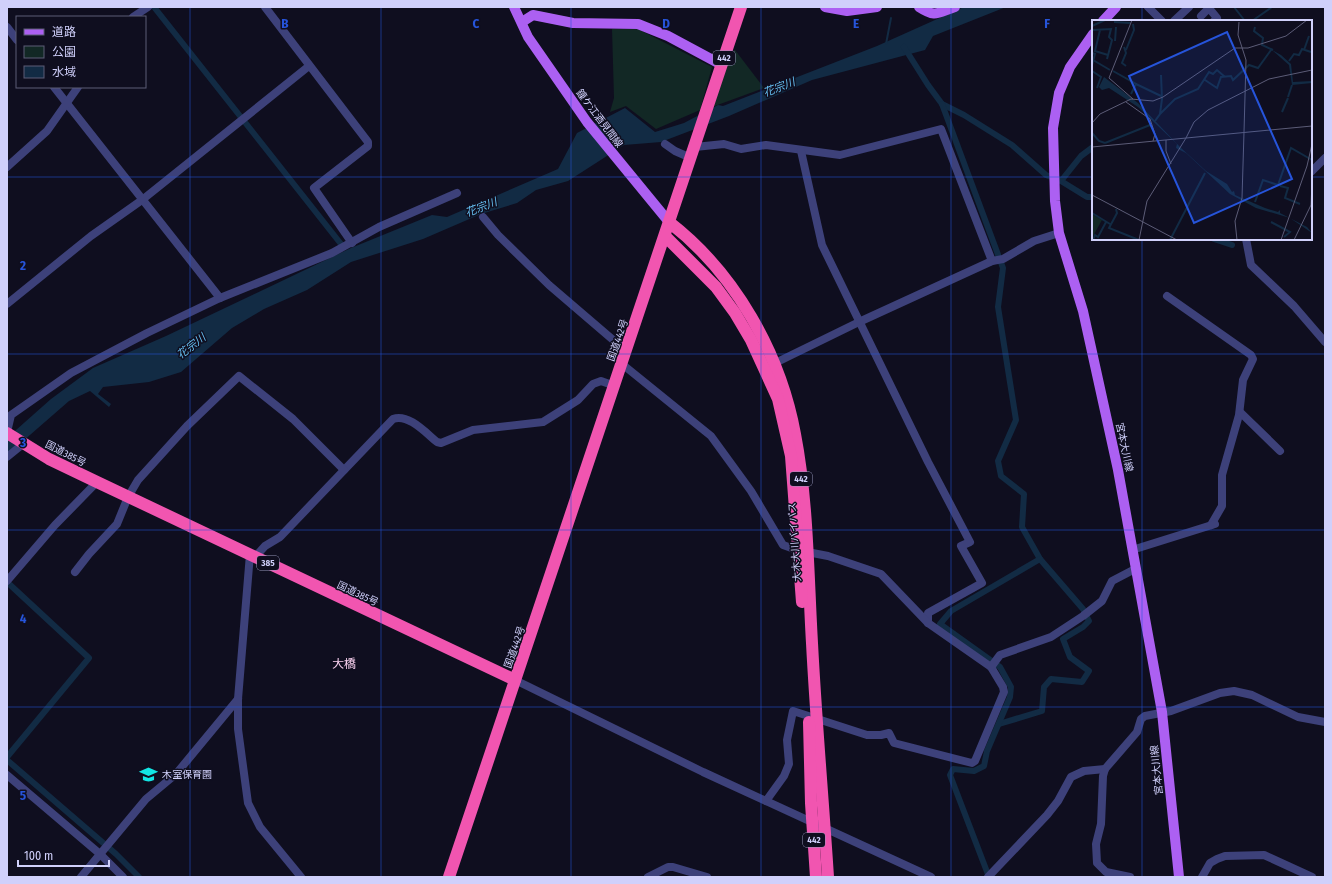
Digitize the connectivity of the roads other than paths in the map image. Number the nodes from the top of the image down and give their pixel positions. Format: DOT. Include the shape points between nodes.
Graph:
graph roads {
  1 [pos="265,7"];
  2 [pos="514,7"];
  3 [pos="741,7"];
  4 [pos="825,7"];
  5 [pos="877,7"];
  6 [pos="919,7"];
  7 [pos="955,7"];
  8 [pos="1116,7"];
  9 [pos="1148,7"];
  10 [pos="1189,7"];
  11 [pos="145,8"];
  12 [pos="1208,8"];
  13 [pos="134,16"];
  14 [pos="1201,16"];
  15 [pos="1106,20"];
  16 [pos="1161,20"];
  17 [pos="1175,20"];
  18 [pos="1215,20"];
  19 [pos="522,22"];
  20 [pos="7,27"];
  21 [pos="1092,35"];
  22 [pos="16,39"];
  23 [pos="722,65"];
  24 [pos="309,66"];
  25 [pos="55,88"];
  26 [pos="77,88"];
  27 [pos="67,103"];
  28 [pos="665,144"];
  29 [pos="801,151"];
  30 [pos="693,153"];
  31 [pos="1325,158"];
  32 [pos="7,167"];
  33 [pos="1312,171"];
  34 [pos="457,193"];
  35 [pos="142,200"];
  36 [pos="671,216"];
  37 [pos="483,217"];
  38 [pos="1059,233"];
  39 [pos="665,236"];
  40 [pos="1246,240"];
  41 [pos="352,243"];
  42 [pos="997,260"];
  43 [pos="1167,296"];
  44 [pos="220,298"];
  45 [pos="7,304"];
  46 [pos="859,322"];
  47 [pos="1325,342"];
  48 [pos="626,351"];
  49 [pos="622,364"];
  50 [pos="770,366"];
  51 [pos="615,386"];
  52 [pos="1240,412"];
  53 [pos="8,433"];
  54 [pos="23,444"];
  55 [pos="1280,451"];
  56 [pos="7,457"];
  57 [pos="344,470"];
  58 [pos="97,482"];
  59 [pos="128,497"];
  60 [pos="1132,550"];
  61 [pos="802,551"];
  62 [pos="253,556"];
  63 [pos="1135,569"];
  64 [pos="75,572"];
  65 [pos="7,580"];
  66 [pos="928,623"];
  67 [pos="993,664"];
  68 [pos="515,680"];
  69 [pos="238,699"];
  70 [pos="1162,712"];
  71 [pos="813,717"];
  72 [pos="1325,722"];
  73 [pos="1105,769"];
  74 [pos="7,775"];
  75 [pos="766,801"];
  76 [pos="817,804"];
  77 [pos="812,823"];
  78 [pos="825,829"];
  79 [pos="105,849"];
  80 [pos="991,874"];
  81 [pos="81,877"];
  82 [pos="123,877"];
  83 [pos="301,877"];
  84 [pos="450,877"];
  85 [pos="648,877"];
  86 [pos="707,877"];
  87 [pos="816,877"];
  88 [pos="828,877"];
  89 [pos="931,877"];
  90 [pos="1130,877"];
  91 [pos="1179,877"];
  92 [pos="1202,877"];
  93 [pos="1312,877"];
  1 -- 24 [label="street"];
  2 -- 19 [label="main road, 鐘ケ江酒見間線"];
  3 -- 23 [label="highway, 国道442号 / 442"];
  4 -- 5 [label="main road" via="847,11"];
  6 -- 7 [label="main road" via="929,14"];
  8 -- 15 [label="main road"];
  9 -- 16 [label="street"];
  10 -- 17 [label="street"];
  11 -- 13 [label="street"];
  12 -- 14 [label="street"];
  12 -- 18 [label="street" via="1217,18"];
  19 -- 23 [label="main road" via="533,15 573,23 638,24 668,36"];
  19 -- 36 [label="main road, 鐘ケ江酒見間線" via="528,37 587,122 615,158"];
  20 -- 22 [label="street"];
  21 -- 38 [label="main road, 宮本大川線" via="1070,67 1059,93 1053,128 1054,187"];
  23 -- 30 [label="highway, 国道442号 / 442"];
  24 -- 35 [label="street"];
  24 -- 41 [label="street" via="368,142 368,146 314,188"];
  25 -- 27 [label="street"];
  26 -- 27 [label="street"];
  27 -- 32 [label="street" via="47,131"];
  27 -- 35 [label="street"];
  28 -- 30 [label="street" via="675,151"];
  29 -- 30 [label="street" via="766,144 740,150 724,144"];
  29 -- 42 [label="street" via="840,155 941,130"];
  29 -- 46 [label="street" via="822,245"];
  30 -- 36 [label="highway, 国道442号 / 442"];
  31 -- 33 [label="street"];
  34 -- 41 [label="street" via="379,227"];
  35 -- 44 [label="street"];
  35 -- 45 [label="street"];
  36 -- 39 [label="highway, 国道442号 / 442"];
  36 -- 50 [label="highway, 大木大川バイパス / 442" via="726,280 750,316"];
  37 -- 48 [label="street" via="550,286"];
  38 -- 42 [label="street" via="1034,241"];
  38 -- 60 [label="main road, 宮本大川線" via="1088,331 1118,470"];
  39 -- 48 [label="highway, 国道442号 / 442"];
  39 -- 50 [label="highway, 大木大川バイパス / 442" via="716,288"];
  40 -- 47 [label="street" via="1251,265 1294,306"];
  41 -- 44 [label="street"];
  42 -- 46 [label="street"];
  43 -- 52 [label="street" via="1251,355 1253,359 1243,380"];
  44 -- 53 [label="street" via="93,360 50,386 11,415"];
  46 -- 50 [label="street"];
  46 -- 66 [label="street" via="970,542 961,546 982,583 936,607 928,613"];
  48 -- 49 [label="highway, 国道442号 / 442"];
  49 -- 51 [label="highway, 国道442号 / 442"];
  49 -- 61 [label="street" via="711,436 751,491 783,545"];
  50 -- 61 [label="highway, 大木大川バイパス / 442" via="795,433 802,481"];
  51 -- 57 [label="street" via="601,381 593,384 578,400 543,422 484,427 441,443 408,420 398,417 393,419"];
  51 -- 68 [label="highway, 国道442号 / 442"];
  52 -- 55 [label="street"];
  52 -- 60 [label="street" via="1222,475 1222,506 1215,524"];
  53 -- 54 [label="highway, 国道385号 / 385"];
  54 -- 56 [label="street"];
  54 -- 58 [label="highway, 国道385号 / 385"];
  57 -- 59 [label="street" via="293,420 239,376 159,455 138,480"];
  57 -- 62 [label="street" via="280,537"];
  58 -- 59 [label="highway, 国道385号 / 385"];
  58 -- 65 [label="street"];
  59 -- 62 [label="highway, 国道385号 / 385"];
  59 -- 64 [label="street" via="117,524"];
  60 -- 63 [label="main road, 宮本大川線"];
  61 -- 66 [label="street" via="876,571"];
  61 -- 71 [label="highway, 大木大川バイパス / 442"];
  62 -- 68 [label="highway, 国道385号 / 385"];
  62 -- 69 [label="street"];
  63 -- 67 [label="street" via="1112,580 1102,601 1083,616 1051,637 1000,655"];
  63 -- 70 [label="main road, 宮本大川線"];
  66 -- 67 [label="street"];
  67 -- 71 [label="street" via="1004,692 972,763 894,743 889,733 872,736"];
  68 -- 75 [label="street"];
  68 -- 84 [label="highway"];
  69 -- 79 [label="street" via="176,774 146,799"];
  69 -- 83 [label="street" via="238,729 248,803 260,828"];
  70 -- 72 [label="street" via="1195,704 1220,693 1234,692 1252,695 1298,717"];
  70 -- 73 [label="street" via="1141,719 1137,732"];
  70 -- 91 [label="main road, 宮本大川線"];
  71 -- 75 [label="street" via="793,711 787,740 789,764 784,776"];
  71 -- 76 [label="highway, 大木大川バイパス / 442"];
  73 -- 80 [label="street" via="1084,771 1071,777 1047,815"];
  73 -- 90 [label="street" via="1101,824 1096,844 1097,863 1106,872"];
  74 -- 79 [label="street"];
  75 -- 77 [label="street"];
  76 -- 77 [label="highway, 大木大川バイパス / 442"];
  76 -- 78 [label="highway, 大木大川バイパス / 442"];
  77 -- 78 [label="street"];
  77 -- 87 [label="highway, 大木大川バイパス / 442"];
  78 -- 88 [label="highway, 大木大川バイパス / 442"];
  78 -- 89 [label="street"];
  79 -- 81 [label="street"];
  79 -- 82 [label="street"];
  85 -- 86 [label="street" via="668,867"];
  92 -- 93 [label="street" via="1217,858 1264,855"];
}
